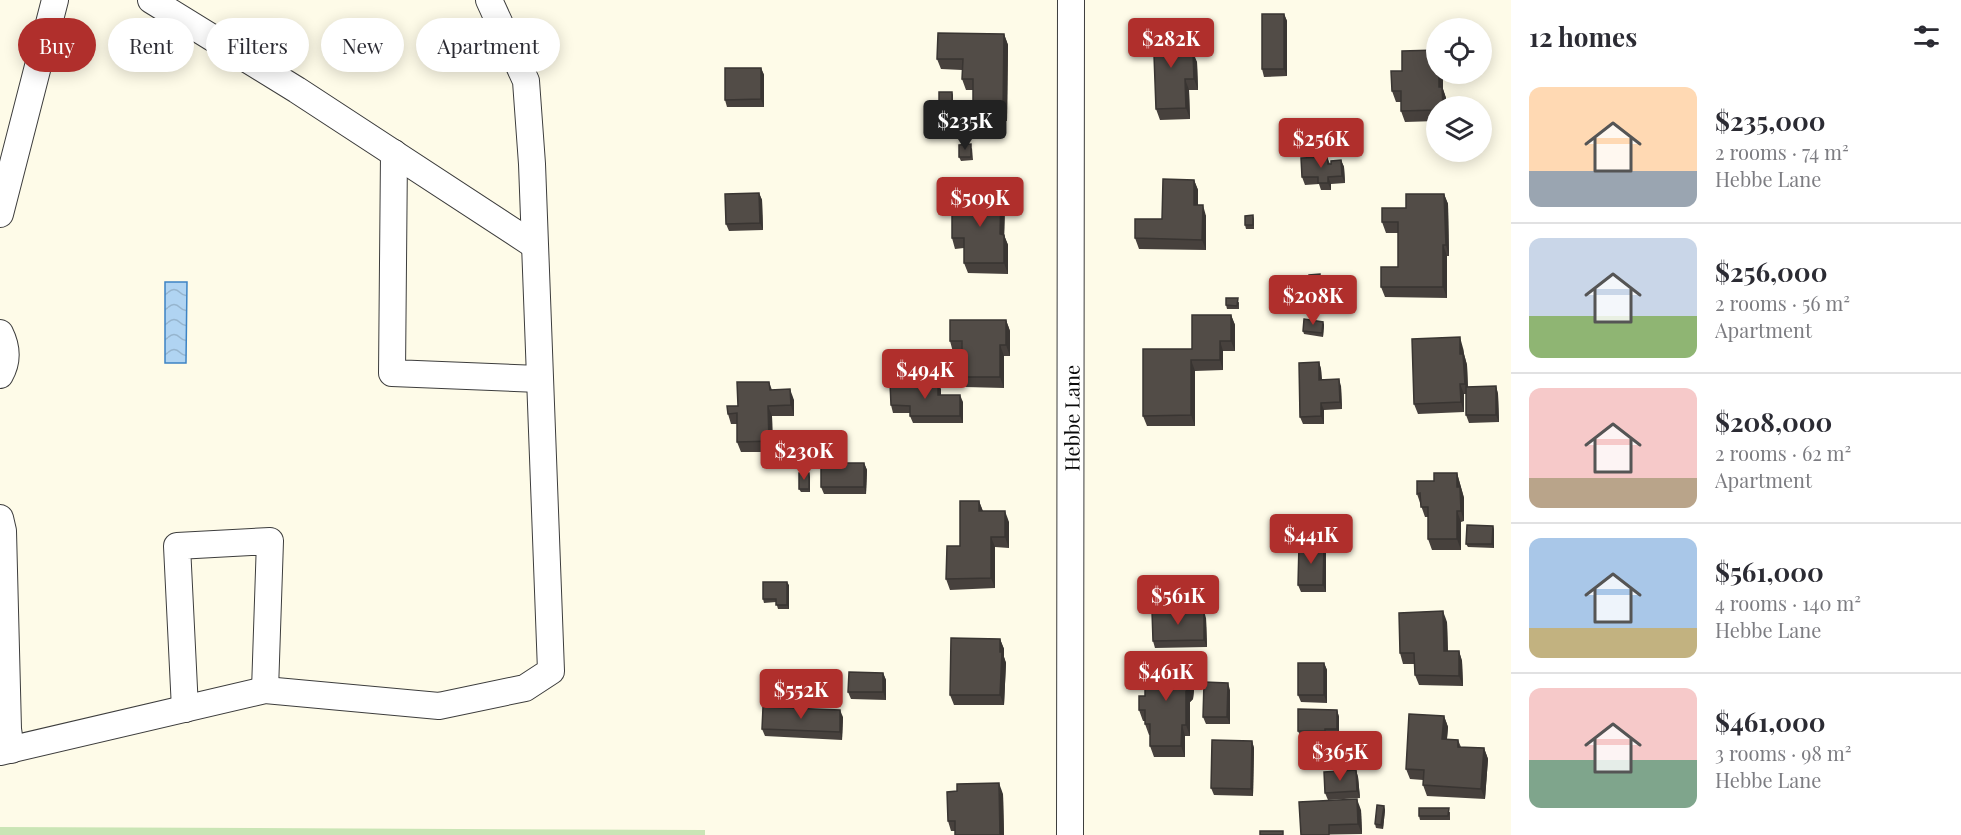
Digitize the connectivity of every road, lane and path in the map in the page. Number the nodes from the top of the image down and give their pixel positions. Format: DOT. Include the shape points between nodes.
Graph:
graph roads {
  1 [pos="55,0"];
  2 [pos="151,0"];
  3 [pos="489,0"];
  4 [pos="1071,0"];
  5 [pos="394,153"];
  6 [pos="0,214"];
  7 [pos="534,245"];
  8 [pos="0,333"];
  9 [pos="0,375"];
  10 [pos="539,379"];
  11 [pos="0,518"];
  12 [pos="265,690"];
  13 [pos="185,709"];
  14 [pos="6,751"];
  15 [pos="1070,835"];
  1 -- 6 [label="street"];
  2 -- 5 [label="street"];
  3 -- 7 [label="street" via="526,81"];
  4 -- 15 [label="street, Hebbe Lane"];
  5 -- 7 [label="street"];
  5 -- 10 [label="street" via="392,373"];
  7 -- 10 [label="street"];
  8 -- 9 [label="street" via="6,360"];
  10 -- 12 [label="street" via="552,671 525,688 439,706"];
  11 -- 14 [label="street"];
  12 -- 13 [label="street"];
  12 -- 13 [label="street" via="270,541 177,546"];
  13 -- 14 [label="street"];
}
